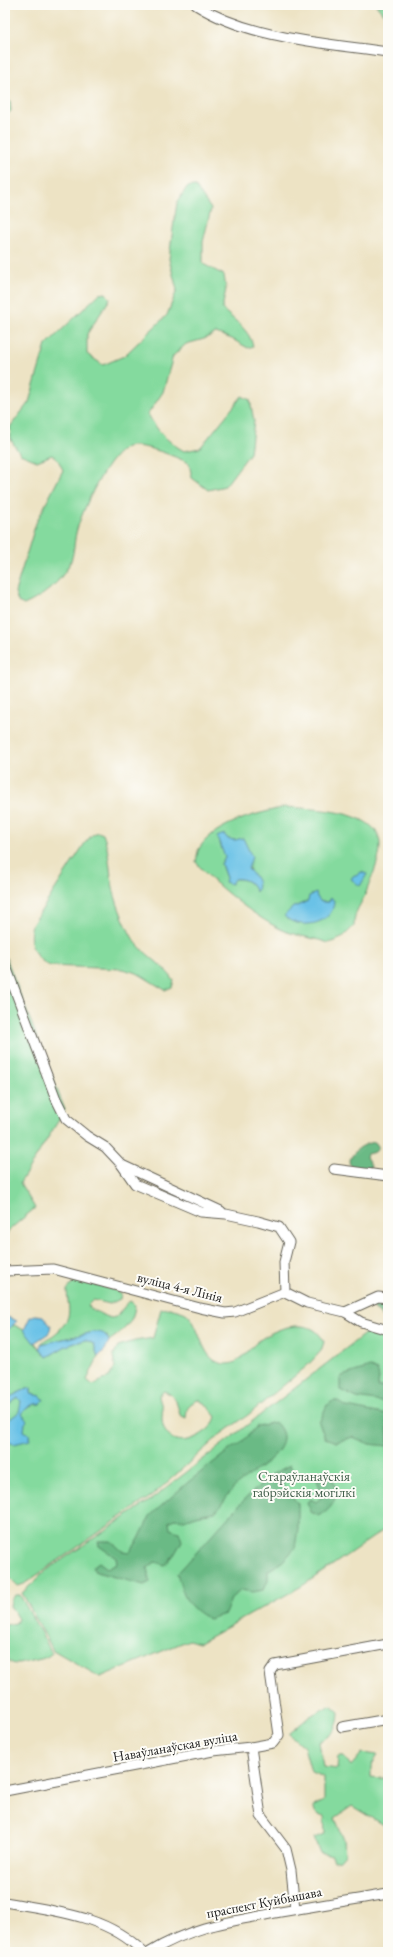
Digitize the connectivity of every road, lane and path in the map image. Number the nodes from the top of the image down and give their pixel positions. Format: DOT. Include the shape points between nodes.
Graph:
graph roads {
  1 [pos="196,5"];
  2 [pos="388,52"];
  3 [pos="5,964"];
  4 [pos="334,1169"];
  5 [pos="388,1176"];
  6 [pos="5,1271"];
  7 [pos="285,1292"];
  8 [pos="388,1298"];
  9 [pos="345,1312"];
  10 [pos="388,1330"];
  11 [pos="388,1644"];
  12 [pos="388,1719"];
  13 [pos="342,1727"];
  14 [pos="251,1747"];
  15 [pos="5,1792"];
  16 [pos="388,1894"];
  17 [pos="5,1902"];
  18 [pos="295,1909"];
  19 [pos="143,1952"];
  20 [pos="150,1952"];
  1 -- 2 [label="street" via="208,13 247,28"];
  3 -- 7 [label="street" via="66,1119 105,1147 135,1184 201,1212 258,1220 279,1227 289,1242 284,1262"];
  4 -- 5 [label="street"];
  6 -- 7 [label="street, вуліца 4-я Лінія" via="53,1269 225,1313 235,1312"];
  7 -- 9 [label="street" via="307,1303"];
  8 -- 9 [label="street" via="378,1297"];
  9 -- 10 [label="street" via="361,1322"];
  11 -- 14 [label="street, Наваўланаўская вуліца" via="275,1665 271,1668 279,1735 273,1743"];
  12 -- 13 [label="street"];
  14 -- 15 [label="street, Наваўланаўская вуліца" via="213,1751"];
  14 -- 18 [label="street" via="261,1816 286,1849"];
  16 -- 18 [label="street, праспект Куйбышава"];
  17 -- 19 [label="street" via="68,1914 107,1926 120,1932"];
  18 -- 20 [label="street, праспект Куйбышава" via="223,1922 191,1931 167,1941"];
}
